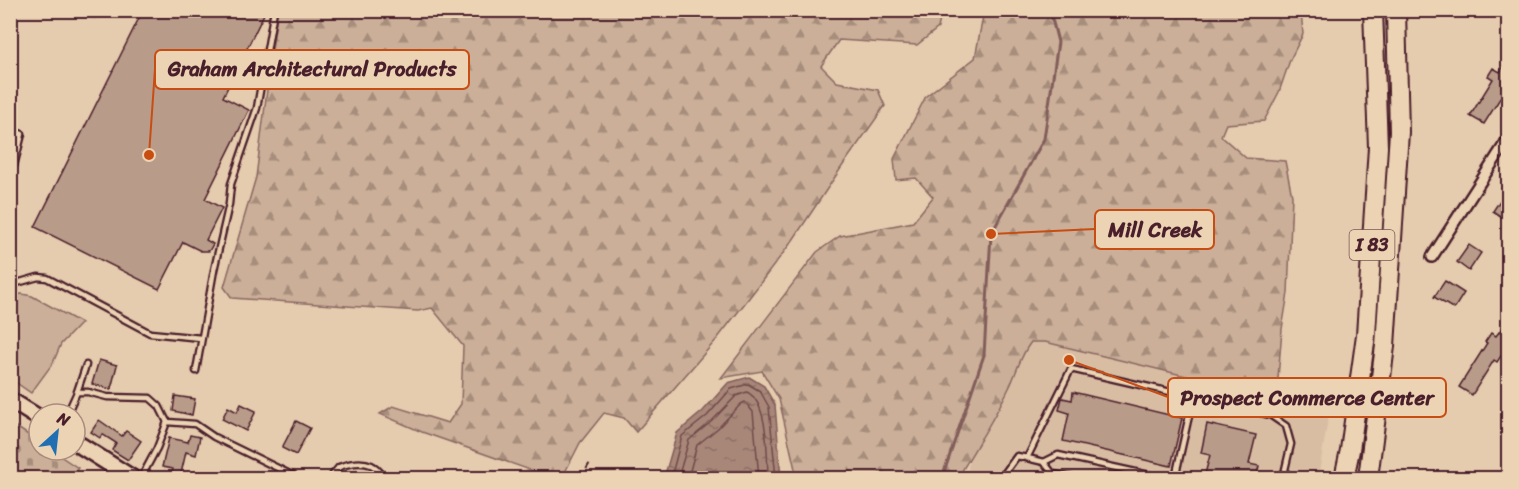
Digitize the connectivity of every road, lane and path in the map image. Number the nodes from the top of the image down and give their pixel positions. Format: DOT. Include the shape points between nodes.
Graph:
graph roads {
  1 [pos="274,10"];
  2 [pos="1373,10"];
  3 [pos="1396,10"];
  4 [pos="10,130"];
  5 [pos="1509,139"];
  6 [pos="1498,156"];
  7 [pos="1509,160"];
  8 [pos="10,165"];
  9 [pos="1432,257"];
  10 [pos="10,285"];
  11 [pos="201,338"];
  12 [pos="86,365"];
  13 [pos="196,371"];
  14 [pos="77,392"];
  15 [pos="1193,398"];
  16 [pos="10,400"];
  17 [pos="72,402"];
  18 [pos="27,411"];
  19 [pos="167,422"];
  20 [pos="87,450"];
  21 [pos="1027,458"];
  22 [pos="591,461"];
  23 [pos="1044,462"];
  24 [pos="380,472"];
  25 [pos="132,478"];
  26 [pos="141,478"];
  27 [pos="298,478"];
  28 [pos="330,478"];
  29 [pos="581,478"];
  30 [pos="1001,478"];
  31 [pos="1072,478"];
  32 [pos="1163,478"];
  33 [pos="1175,478"];
  34 [pos="1283,478"];
  35 [pos="1344,478"];
  36 [pos="1368,478"];
  1 -- 11 [label="lane" via="257,108 231,184"];
  2 -- 35 [label="highway, I 83" via="1378,147 1365,347"];
  3 -- 36 [label="highway, I 83" via="1399,132 1385,346"];
  4 -- 8 [label="lane" via="22,134 14,166"];
  5 -- 6 [label="street"];
  6 -- 7 [label="street"];
  6 -- 9 [label="street"];
  10 -- 11 [label="lane" via="46,278 150,333"];
  11 -- 13 [label="lane"];
  12 -- 14 [label="lane"];
  14 -- 17 [label="lane"];
  14 -- 19 [label="lane" via="150,398"];
  15 -- 21 [label="lane" via="1071,369"];
  15 -- 33 [label="lane"];
  15 -- 34 [label="lane" via="1270,415 1286,426 1291,444"];
  16 -- 18 [label="main road"];
  19 -- 26 [label="lane"];
  19 -- 27 [label="lane" via="195,424"];
  20 -- 25 [label="main road"];
  21 -- 23 [label="lane"];
  21 -- 30 [label="lane" via="1017,456"];
  22 -- 29 [label="path"];
  23 -- 31 [label="lane" via="1053,474"];
  23 -- 32 [label="lane" via="1058,455"];
  24 -- 28 [label="lane" via="373,465 360,462 339,467"];
}
